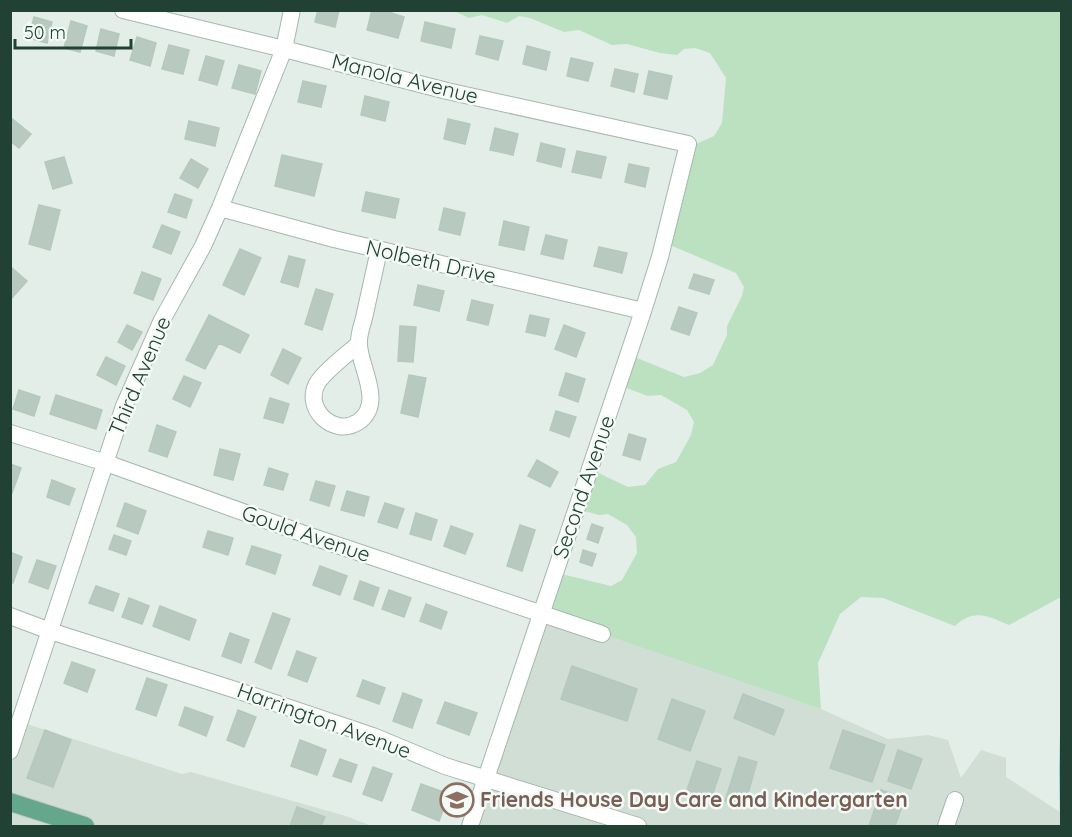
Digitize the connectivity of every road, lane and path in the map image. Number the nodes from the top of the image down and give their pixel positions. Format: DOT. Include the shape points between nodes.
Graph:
graph roads {
  1 [pos="123,10"];
  2 [pos="292,10"];
  3 [pos="284,49"];
  4 [pos="687,144"];
  5 [pos="220,208"];
  6 [pos="379,250"];
  7 [pos="643,311"];
  8 [pos="358,344"];
  9 [pos="10,433"];
  10 [pos="106,463"];
  11 [pos="541,614"];
  12 [pos="10,616"];
  13 [pos="50,631"];
  14 [pos="602,634"];
  15 [pos="10,751"];
  16 [pos="486,778"];
  17 [pos="956,800"];
  18 [pos="10,801"];
  19 [pos="85,826"];
  20 [pos="470,826"];
  21 [pos="638,826"];
  22 [pos="946,826"];
  1 -- 3 [label="street, Manola Avenue"];
  2 -- 3 [label="street, Third Avenue"];
  3 -- 4 [label="street, Manola Avenue" via="447,91"];
  3 -- 5 [label="street, Third Avenue"];
  4 -- 7 [label="street, Second Avenue"];
  5 -- 6 [label="street, Nolbeth Drive"];
  5 -- 10 [label="street, Third Avenue" via="162,320 124,406"];
  6 -- 7 [label="street, Nolbeth Drive"];
  6 -- 8 [label="street"];
  7 -- 11 [label="street, Second Avenue"];
  8 -- 8 [label="street" via="319,381 314,391 318,413 337,426 358,422 371,404"];
  9 -- 10 [label="street, Gould Avenue"];
  10 -- 11 [label="street, Gould Avenue"];
  10 -- 13 [label="street, Third Avenue"];
  11 -- 14 [label="street, Gould Avenue"];
  11 -- 16 [label="street, Second Avenue"];
  12 -- 13 [label="street, Harrington Avenue"];
  13 -- 15 [label="street, Third Avenue"];
  13 -- 16 [label="street, Harrington Avenue" via="318,717"];
  16 -- 20 [label="street, Second Avenue"];
  16 -- 21 [label="street, Harrington Avenue"];
  17 -- 22 [label="street"];
  18 -- 19 [label="main road"];
}
